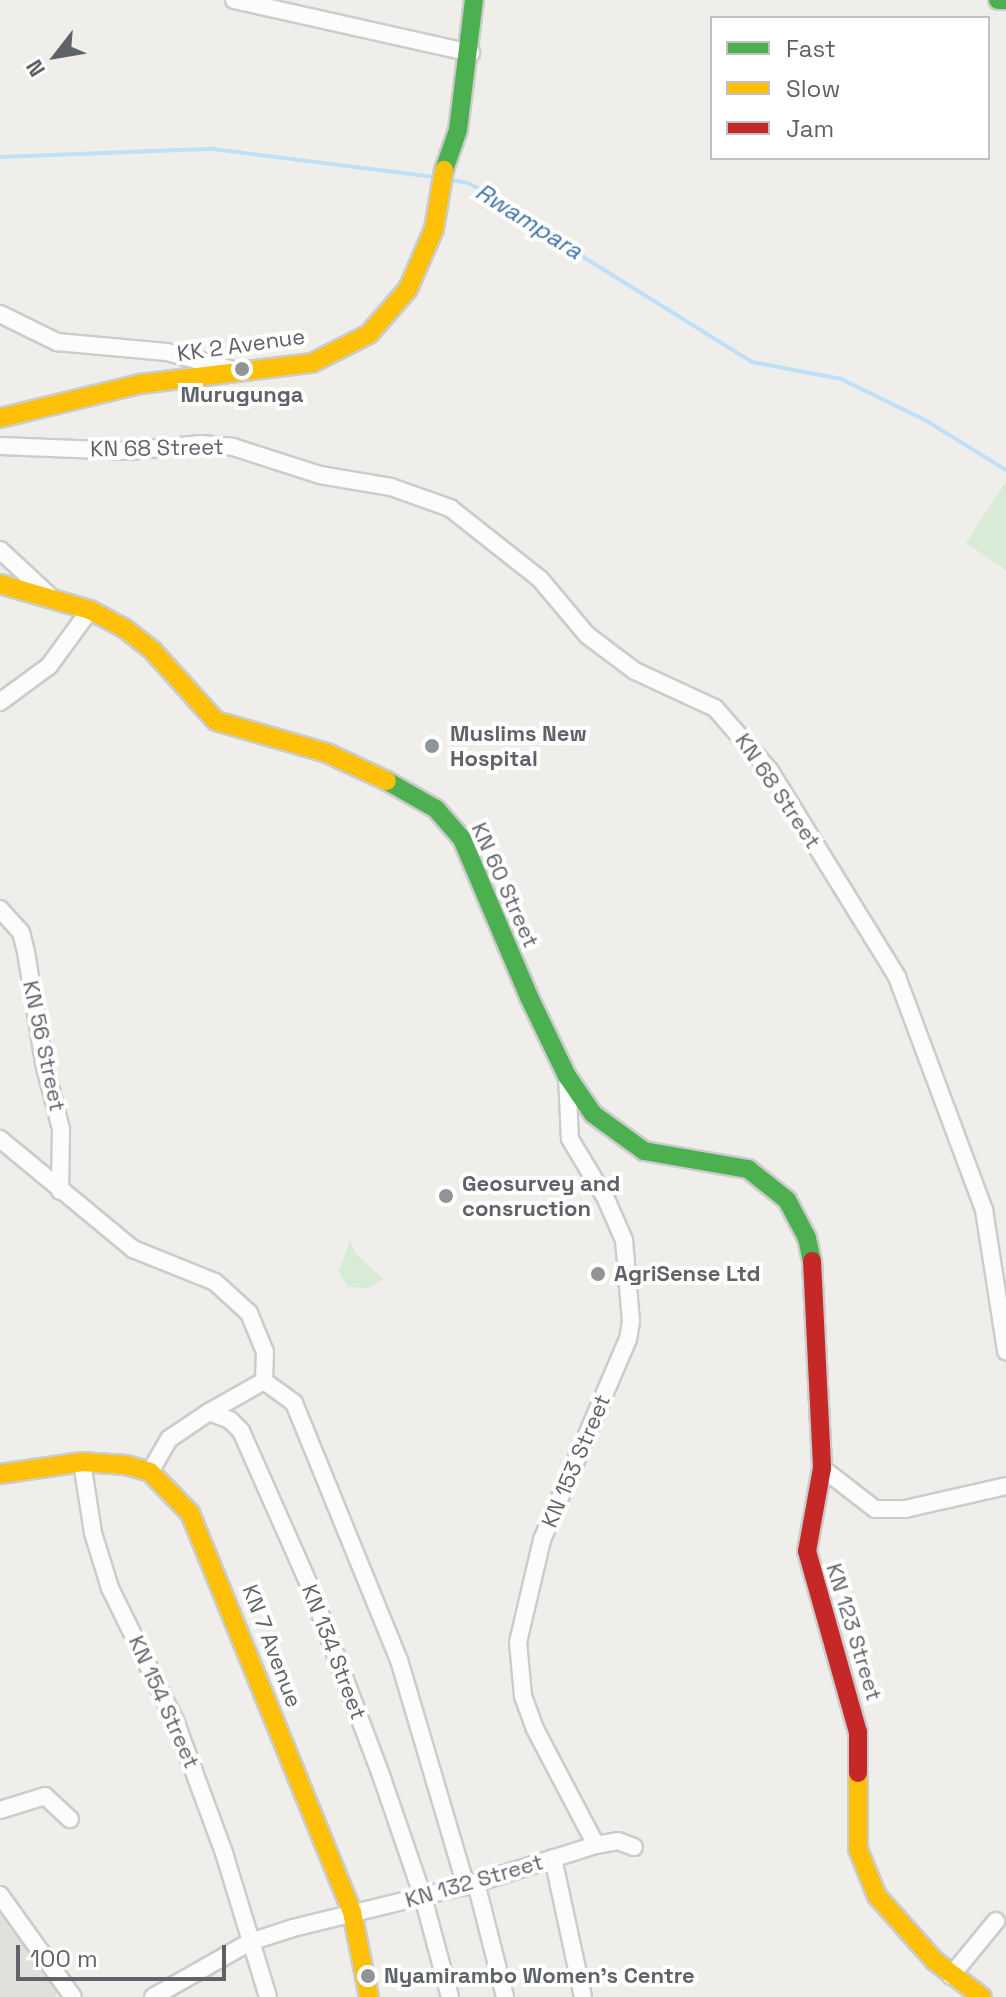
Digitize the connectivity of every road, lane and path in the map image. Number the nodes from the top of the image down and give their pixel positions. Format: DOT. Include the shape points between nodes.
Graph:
graph roads {
  1 [pos="234,0"];
  2 [pos="474,0"];
  3 [pos="998,0"];
  4 [pos="1006,0"];
  5 [pos="471,53"];
  6 [pos="0,314"];
  7 [pos="230,369"];
  8 [pos="0,418"];
  9 [pos="0,446"];
  10 [pos="0,550"];
  11 [pos="0,584"];
  12 [pos="52,599"];
  13 [pos="90,610"];
  14 [pos="0,702"];
  15 [pos="0,909"];
  16 [pos="567,1076"];
  17 [pos="0,1139"];
  18 [pos="694,1161"];
  19 [pos="60,1191"];
  20 [pos="1006,1351"];
  21 [pos="264,1381"];
  22 [pos="209,1412"];
  23 [pos="82,1462"];
  24 [pos="822,1468"];
  25 [pos="150,1472"];
  26 [pos="0,1474"];
  27 [pos="1006,1486"];
  28 [pos="0,1810"];
  29 [pos="70,1819"];
  30 [pos="596,1845"];
  31 [pos="634,1847"];
  32 [pos="553,1858"];
  33 [pos="471,1884"];
  34 [pos="0,1895"];
  35 [pos="423,1897"];
  36 [pos="352,1912"];
  37 [pos="996,1921"];
  38 [pos="250,1942"];
  39 [pos="951,1976"];
  40 [pos="73,1997"];
  41 [pos="153,1997"];
  42 [pos="268,1997"];
  43 [pos="369,1997"];
  44 [pos="450,1997"];
  45 [pos="505,1997"];
  46 [pos="583,1997"];
  47 [pos="982,1997"];
  1 -- 5 [label="street"];
  2 -- 5 [label="main road, KK 2 Avenue"];
  3 -- 4 [label="main road"];
  5 -- 7 [label="main road, KK 2 Avenue" via="434,229 408,289 369,334 312,363"];
  6 -- 7 [label="street" via="57,342 167,352"];
  7 -- 8 [label="main road, KK 2 Avenue" via="73,397"];
  9 -- 20 [label="street, KN 68 Street" via="128,451 201,444 233,447 320,475 391,487 435,502 499,542 540,579 587,635 635,671 715,708 770,771 897,977 984,1210"];
  10 -- 12 [label="street"];
  11 -- 12 [label="main road, KN 60 Street"];
  12 -- 13 [label="main road, KN 60 Street"];
  13 -- 14 [label="street" via="49,666"];
  13 -- 16 [label="main road, KN 60 Street" via="153,651 216,721 353,764 451,822"];
  15 -- 19 [label="street, KN 56 Street" via="21,932 26,952 61,1129"];
  16 -- 18 [label="main road, KN 60 Street" via="593,1114 627,1143"];
  16 -- 30 [label="street, KN 153 Street" via="570,1139 624,1240 631,1321 624,1349 542,1540 518,1642 523,1696 534,1727"];
  17 -- 19 [label="street"];
  18 -- 24 [label="main road, KN 123 Street" via="759,1173 787,1200 807,1238 814,1274"];
  19 -- 21 [label="street" via="133,1249 234,1295 258,1327 267,1366"];
  21 -- 22 [label="street"];
  21 -- 33 [label="street" via="294,1403 399,1660"];
  22 -- 25 [label="street" via="169,1439"];
  22 -- 35 [label="street, KN 134 Street" via="241,1431 267,1484"];
  23 -- 25 [label="main road"];
  23 -- 26 [label="main road"];
  23 -- 38 [label="street, KN 154 Street" via="93,1533 110,1588 176,1723"];
  24 -- 27 [label="street" via="875,1509 905,1509"];
  24 -- 39 [label="main road, KN 123 Street" via="807,1551 858,1732 858,1849 877,1896"];
  25 -- 36 [label="main road, KN 7 Avenue" via="190,1513 213,1562"];
  28 -- 29 [label="street" via="45,1796"];
  30 -- 31 [label="street, KN 132 Street" via="618,1841"];
  30 -- 32 [label="street, KN 132 Street"];
  32 -- 33 [label="street, KN 132 Street"];
  32 -- 46 [label="street"];
  33 -- 35 [label="street, KN 132 Street"];
  33 -- 45 [label="street"];
  34 -- 40 [label="street"];
  35 -- 36 [label="street, KN 132 Street"];
  35 -- 44 [label="street, KN 134 Street"];
  36 -- 38 [label="street, KN 132 Street"];
  36 -- 43 [label="main road, KN 7 Avenue"];
  37 -- 39 [label="street"];
  38 -- 41 [label="street, KN 132 Street"];
  38 -- 42 [label="street, KN 154 Street"];
  39 -- 47 [label="main road, KN 123 Street"];
}
